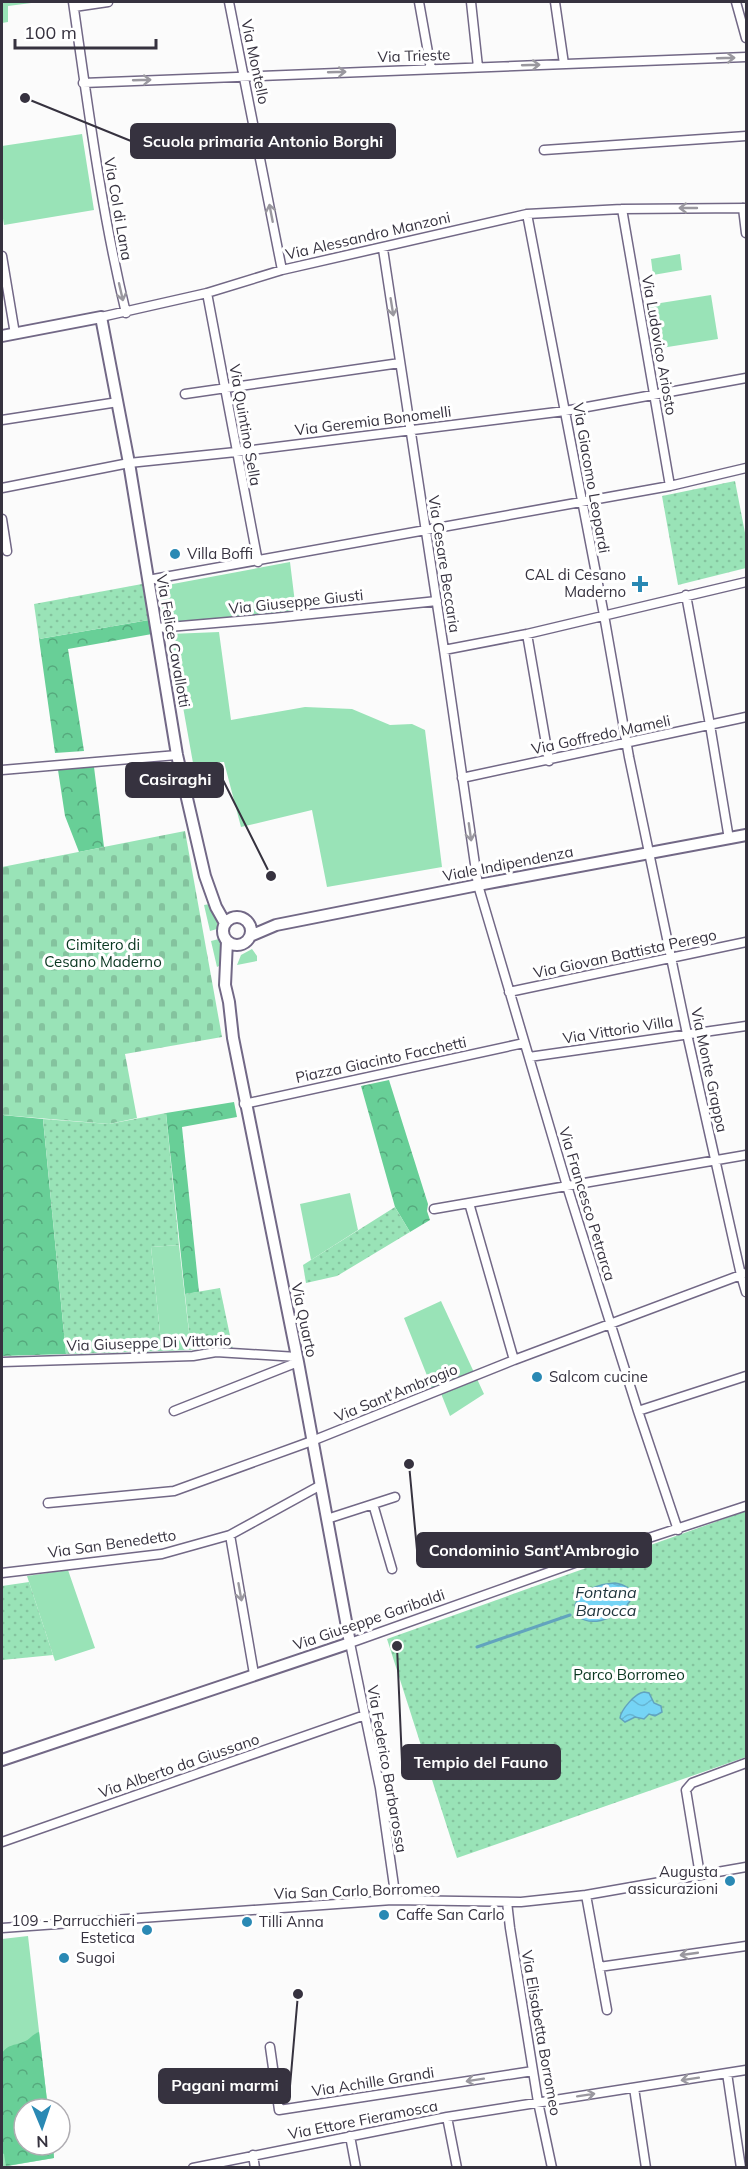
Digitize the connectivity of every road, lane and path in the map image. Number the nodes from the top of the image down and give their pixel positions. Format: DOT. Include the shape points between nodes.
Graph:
graph roads {
  1 [pos="108,2"];
  2 [pos="229,2"];
  3 [pos="419,2"];
  4 [pos="471,2"];
  5 [pos="555,2"];
  6 [pos="736,2"];
  7 [pos="74,4"];
  8 [pos="744,25"];
  9 [pos="747,38"];
  10 [pos="747,57"];
  11 [pos="564,64"];
  12 [pos="478,67"];
  13 [pos="431,69"];
  14 [pos="245,76"];
  15 [pos="83,83"];
  16 [pos="747,136"];
  17 [pos="544,150"];
  18 [pos="745,208"];
  19 [pos="622,209"];
  20 [pos="527,214"];
  21 [pos="747,233"];
  22 [pos="383,249"];
  23 [pos="2,256"];
  24 [pos="282,270"];
  25 [pos="207,292"];
  26 [pos="126,313"];
  27 [pos="101,317"];
  28 [pos="15,334"];
  29 [pos="2,336"];
  30 [pos="400,363"];
  31 [pos="747,378"];
  32 [pos="225,388"];
  33 [pos="185,394"];
  34 [pos="654,395"];
  35 [pos="118,402"];
  36 [pos="565,411"];
  37 [pos="2,420"];
  38 [pos="410,431"];
  39 [pos="236,452"];
  40 [pos="129,463"];
  41 [pos="747,468"];
  42 [pos="669,486"];
  43 [pos="2,488"];
  44 [pos="580,502"];
  45 [pos="2,519"];
  46 [pos="425,530"];
  47 [pos="7,551"];
  48 [pos="258,562"];
  49 [pos="148,580"];
  50 [pos="747,582"];
  51 [pos="686,595"];
  52 [pos="437,601"];
  53 [pos="604,615"];
  54 [pos="157,628"];
  55 [pos="527,634"];
  56 [pos="444,650"];
  57 [pos="747,717"];
  58 [pos="710,725"];
  59 [pos="626,744"];
  60 [pos="177,755"];
  61 [pos="549,760"];
  62 [pos="2,770"];
  63 [pos="462,778"];
  64 [pos="747,835"];
  65 [pos="729,839"];
  66 [pos="648,852"];
  67 [pos="478,885"];
  68 [pos="214,897"];
  69 [pos="237,917"];
  70 [pos="225,923"];
  71 [pos="249,923"];
  72 [pos="276,925"];
  73 [pos="250,936"];
  74 [pos="227,941"];
  75 [pos="747,942"];
  76 [pos="240,945"];
  77 [pos="672,958"];
  78 [pos="509,992"];
  79 [pos="229,1002"];
  80 [pos="747,1026"];
  81 [pos="687,1034"];
  82 [pos="524,1043"];
  83 [pos="529,1057"];
  84 [pos="244,1104"];
  85 [pos="747,1155"];
  86 [pos="715,1160"];
  87 [pos="567,1186"];
  88 [pos="469,1203"];
  89 [pos="434,1209"];
  90 [pos="744,1274"];
  91 [pos="747,1292"];
  92 [pos="610,1325"];
  93 [pos="297,1360"];
  94 [pos="514,1360"];
  95 [pos="2,1362"];
  96 [pos="747,1376"];
  97 [pos="174,1411"];
  98 [pos="638,1412"];
  99 [pos="312,1441"];
  100 [pos="321,1485"];
  101 [pos="395,1497"];
  102 [pos="48,1503"];
  103 [pos="373,1504"];
  104 [pos="747,1506"];
  105 [pos="330,1518"];
  106 [pos="678,1530"];
  107 [pos="230,1535"];
  108 [pos="392,1569"];
  109 [pos="2,1573"];
  110 [pos="350,1643"];
  111 [pos="254,1674"];
  112 [pos="364,1715"];
  113 [pos="2,1760"];
  114 [pos="747,1763"];
  115 [pos="2,1842"];
  116 [pos="747,1867"];
  117 [pos="700,1875"];
  118 [pos="586,1895"];
  119 [pos="396,1900"];
  120 [pos="507,1902"];
  121 [pos="2,1928"];
  122 [pos="747,1946"];
  123 [pos="599,1967"];
  124 [pos="607,2010"];
  125 [pos="270,2047"];
  126 [pos="747,2070"];
  127 [pos="533,2071"];
  128 [pos="727,2073"];
  129 [pos="634,2088"];
  130 [pos="538,2102"];
  131 [pos="447,2117"];
  132 [pos="350,2136"];
  133 [pos="253,2155"];
  134 [pos="194,2168"];
  135 [pos="255,2168"];
  136 [pos="356,2168"];
  137 [pos="457,2168"];
  138 [pos="552,2168"];
  139 [pos="646,2168"];
  140 [pos="741,2168"];
  1 -- 7 [label="street"];
  2 -- 14 [label="street, Via Montello"];
  3 -- 13 [label="street"];
  4 -- 12 [label="street"];
  5 -- 11 [label="street"];
  6 -- 8 [label="street"];
  7 -- 15 [label="street, Via Col di Lana"];
  8 -- 9 [label="street"];
  11 -- 10 [label="street, Via Trieste, one-way"];
  12 -- 11 [label="street, Via Trieste, one-way"];
  12 -- 13 [label="street, Via Trieste"];
  14 -- 13 [label="street, Via Trieste, one-way"];
  15 -- 14 [label="street, Via Trieste, one-way"];
  24 -- 14 [label="street, Via Montello, one-way"];
  15 -- 26 [label="street, Via Col di Lana, one-way" via="113,261"];
  16 -- 17 [label="street"];
  18 -- 19 [label="street, Via Alessandro Manzoni, one-way"];
  18 -- 21 [label="street"];
  19 -- 20 [label="street, Via Alessandro Manzoni"];
  19 -- 34 [label="street, Via Ludovico Ariosto"];
  20 -- 22 [label="street, Via Alessandro Manzoni"];
  20 -- 36 [label="street, Via Giacomo Leopardi"];
  22 -- 24 [label="street, Via Alessandro Manzoni"];
  22 -- 30 [label="street, Via Cesare Beccaria, one-way"];
  23 -- 28 [label="street"];
  24 -- 25 [label="street, Via Alessandro Manzoni"];
  25 -- 26 [label="street, Via Alessandro Manzoni"];
  25 -- 32 [label="street, Via Quintino Sella"];
  26 -- 27 [label="street, Via Alessandro Manzoni"];
  27 -- 28 [label="street, Via Alessandro Manzoni"];
  27 -- 35 [label="street, Via Felice Cavallotti"];
  28 -- 29 [label="street, Via Alessandro Manzoni"];
  30 -- 32 [label="street"];
  30 -- 38 [label="street, Via Cesare Beccaria"];
  31 -- 34 [label="street, Via Geremia Bonomelli"];
  32 -- 33 [label="street"];
  32 -- 39 [label="street, Via Quintino Sella"];
  34 -- 36 [label="street, Via Geremia Bonomelli"];
  34 -- 42 [label="street, Via Ludovico Ariosto"];
  35 -- 37 [label="street"];
  35 -- 40 [label="street, Via Felice Cavallotti"];
  36 -- 38 [label="street, Via Geremia Bonomelli"];
  36 -- 44 [label="street, Via Giacomo Leopardi"];
  38 -- 39 [label="street, Via Geremia Bonomelli"];
  38 -- 46 [label="street, Via Cesare Beccaria"];
  39 -- 40 [label="street, Via Geremia Bonomelli"];
  39 -- 48 [label="street, Via Quintino Sella"];
  40 -- 43 [label="street, Via Geremia Bonomelli"];
  40 -- 49 [label="street, Via Felice Cavallotti"];
  41 -- 42 [label="street"];
  42 -- 44 [label="street"];
  44 -- 46 [label="street"];
  44 -- 53 [label="street, Via Giacomo Leopardi"];
  45 -- 47 [label="street"];
  46 -- 48 [label="street"];
  46 -- 52 [label="street, Via Cesare Beccaria"];
  48 -- 49 [label="street"];
  49 -- 54 [label="street, Via Felice Cavallotti"];
  50 -- 51 [label="street"];
  51 -- 53 [label="street"];
  51 -- 58 [label="street"];
  52 -- 54 [label="street, Via Giuseppe Giusti"];
  52 -- 56 [label="street, Via Cesare Beccaria"];
  53 -- 55 [label="street"];
  53 -- 59 [label="street, Via Giacomo Leopardi"];
  54 -- 60 [label="street, Via Felice Cavallotti"];
  55 -- 56 [label="street"];
  55 -- 61 [label="street"];
  56 -- 63 [label="street, Via Cesare Beccaria"];
  57 -- 58 [label="street, Via Goffredo Mameli"];
  58 -- 59 [label="street, Via Goffredo Mameli"];
  58 -- 65 [label="street"];
  59 -- 61 [label="street, Via Goffredo Mameli"];
  59 -- 66 [label="street, Via Giacomo Leopardi"];
  60 -- 62 [label="street"];
  60 -- 68 [label="street, Via Felice Cavallotti" via="203,867"];
  61 -- 63 [label="street, Via Goffredo Mameli"];
  63 -- 67 [label="street, Via Cesare Beccaria, one-way"];
  64 -- 65 [label="street, Viale Indipendenza"];
  65 -- 66 [label="street, Viale Indipendenza"];
  66 -- 67 [label="street, Viale Indipendenza"];
  66 -- 77 [label="street, Via Monte Grappa"];
  67 -- 72 [label="street, Viale Indipendenza"];
  67 -- 78 [label="street, Via Francesco Petrarca"];
  68 -- 69 [label="street, Via Felice Cavallotti"];
  68 -- 70 [label="street, Via Felice Cavallotti"];
  69 -- 70 [label="street"];
  69 -- 71 [label="street"];
  70 -- 74 [label="street"];
  71 -- 72 [label="street, Viale Indipendenza"];
  71 -- 73 [label="street"];
  72 -- 73 [label="street, Viale Indipendenza"];
  73 -- 76 [label="street"];
  74 -- 76 [label="street"];
  74 -- 79 [label="street, Via Quarto" via="224,976"];
  75 -- 77 [label="street, Via Giovan Battista Perego"];
  76 -- 79 [label="street, Via Quarto" via="231,964"];
  77 -- 78 [label="street, Via Giovan Battista Perego"];
  77 -- 81 [label="street, Via Monte Grappa"];
  78 -- 82 [label="street, Via Francesco Petrarca"];
  79 -- 84 [label="street, Via Quarto"];
  80 -- 81 [label="street, Via Vittorio Villa"];
  81 -- 83 [label="street, Via Vittorio Villa"];
  81 -- 86 [label="street, Via Monte Grappa"];
  82 -- 83 [label="street, Via Francesco Petrarca"];
  82 -- 84 [label="street, Piazza Giacinto Facchetti"];
  83 -- 87 [label="street, Via Francesco Petrarca"];
  84 -- 93 [label="street, Via Quarto"];
  85 -- 86 [label="street"];
  86 -- 87 [label="street"];
  86 -- 90 [label="street, Via Monte Grappa"];
  87 -- 88 [label="street"];
  87 -- 92 [label="street, Via Francesco Petrarca"];
  88 -- 89 [label="street"];
  88 -- 94 [label="street"];
  90 -- 91 [label="street, Via Monte Grappa"];
  90 -- 92 [label="street, Via Sant'Ambrogio"];
  92 -- 94 [label="street, Via Sant'Ambrogio"];
  92 -- 98 [label="street, Via Francesco Petrarca"];
  93 -- 95 [label="street, Via Giuseppe Di Vittorio" via="216,1352"];
  93 -- 97 [label="street"];
  93 -- 99 [label="street, Via Quarto"];
  94 -- 99 [label="street, Via Sant'Ambrogio"];
  96 -- 98 [label="street"];
  98 -- 106 [label="street, Via Francesco Petrarca"];
  99 -- 100 [label="street, Via Quarto"];
  99 -- 102 [label="street, Via Sant'Ambrogio" via="174,1491"];
  100 -- 107 [label="street, Via San Benedetto"];
  100 -- 110 [label="street, Via Quarto"];
  101 -- 103 [label="street"];
  103 -- 105 [label="street"];
  103 -- 108 [label="street"];
  104 -- 106 [label="street, Via Giuseppe Garibaldi"];
  106 -- 110 [label="street, Via Giuseppe Garibaldi"];
  107 -- 109 [label="street, Via San Benedetto" via="162,1554"];
  107 -- 111 [label="street, one-way"];
  110 -- 111 [label="street, Via Giuseppe Garibaldi"];
  110 -- 112 [label="street, Via Federico Barbarossa"];
  111 -- 113 [label="street, Via Giuseppe Garibaldi"];
  112 -- 115 [label="street, Via Alberto da Giussano"];
  112 -- 119 [label="street, Via Federico Barbarossa" via="380,1788"];
  114 -- 117 [label="street" via="692,1783 686,1790"];
  116 -- 117 [label="street, Via San Carlo Borromeo"];
  117 -- 118 [label="street, Via San Carlo Borromeo"];
  118 -- 120 [label="street, Via San Carlo Borromeo"];
  118 -- 123 [label="street"];
  119 -- 120 [label="street, Via San Carlo Borromeo"];
  119 -- 121 [label="street, Via San Carlo Borromeo"];
  120 -- 127 [label="street, Via Elisabetta Borromeo"];
  122 -- 123 [label="street, one-way"];
  123 -- 124 [label="street"];
  127 -- 125 [label="street, Via Achille Grandi, one-way" via="279,2110"];
  126 -- 128 [label="street, Via Ettore Fieramosca"];
  127 -- 130 [label="street, Via Elisabetta Borromeo"];
  128 -- 129 [label="street, Via Ettore Fieramosca, one-way"];
  128 -- 140 [label="street"];
  130 -- 129 [label="street, Via Ettore Fieramosca, one-way"];
  129 -- 139 [label="street"];
  130 -- 131 [label="street, Via Ettore Fieramosca"];
  130 -- 138 [label="street, Via Elisabetta Borromeo"];
  131 -- 132 [label="street, Via Ettore Fieramosca"];
  131 -- 137 [label="street"];
  132 -- 133 [label="street, Via Ettore Fieramosca"];
  132 -- 136 [label="street"];
  133 -- 134 [label="street, Via Ettore Fieramosca"];
  133 -- 135 [label="street"];
}
